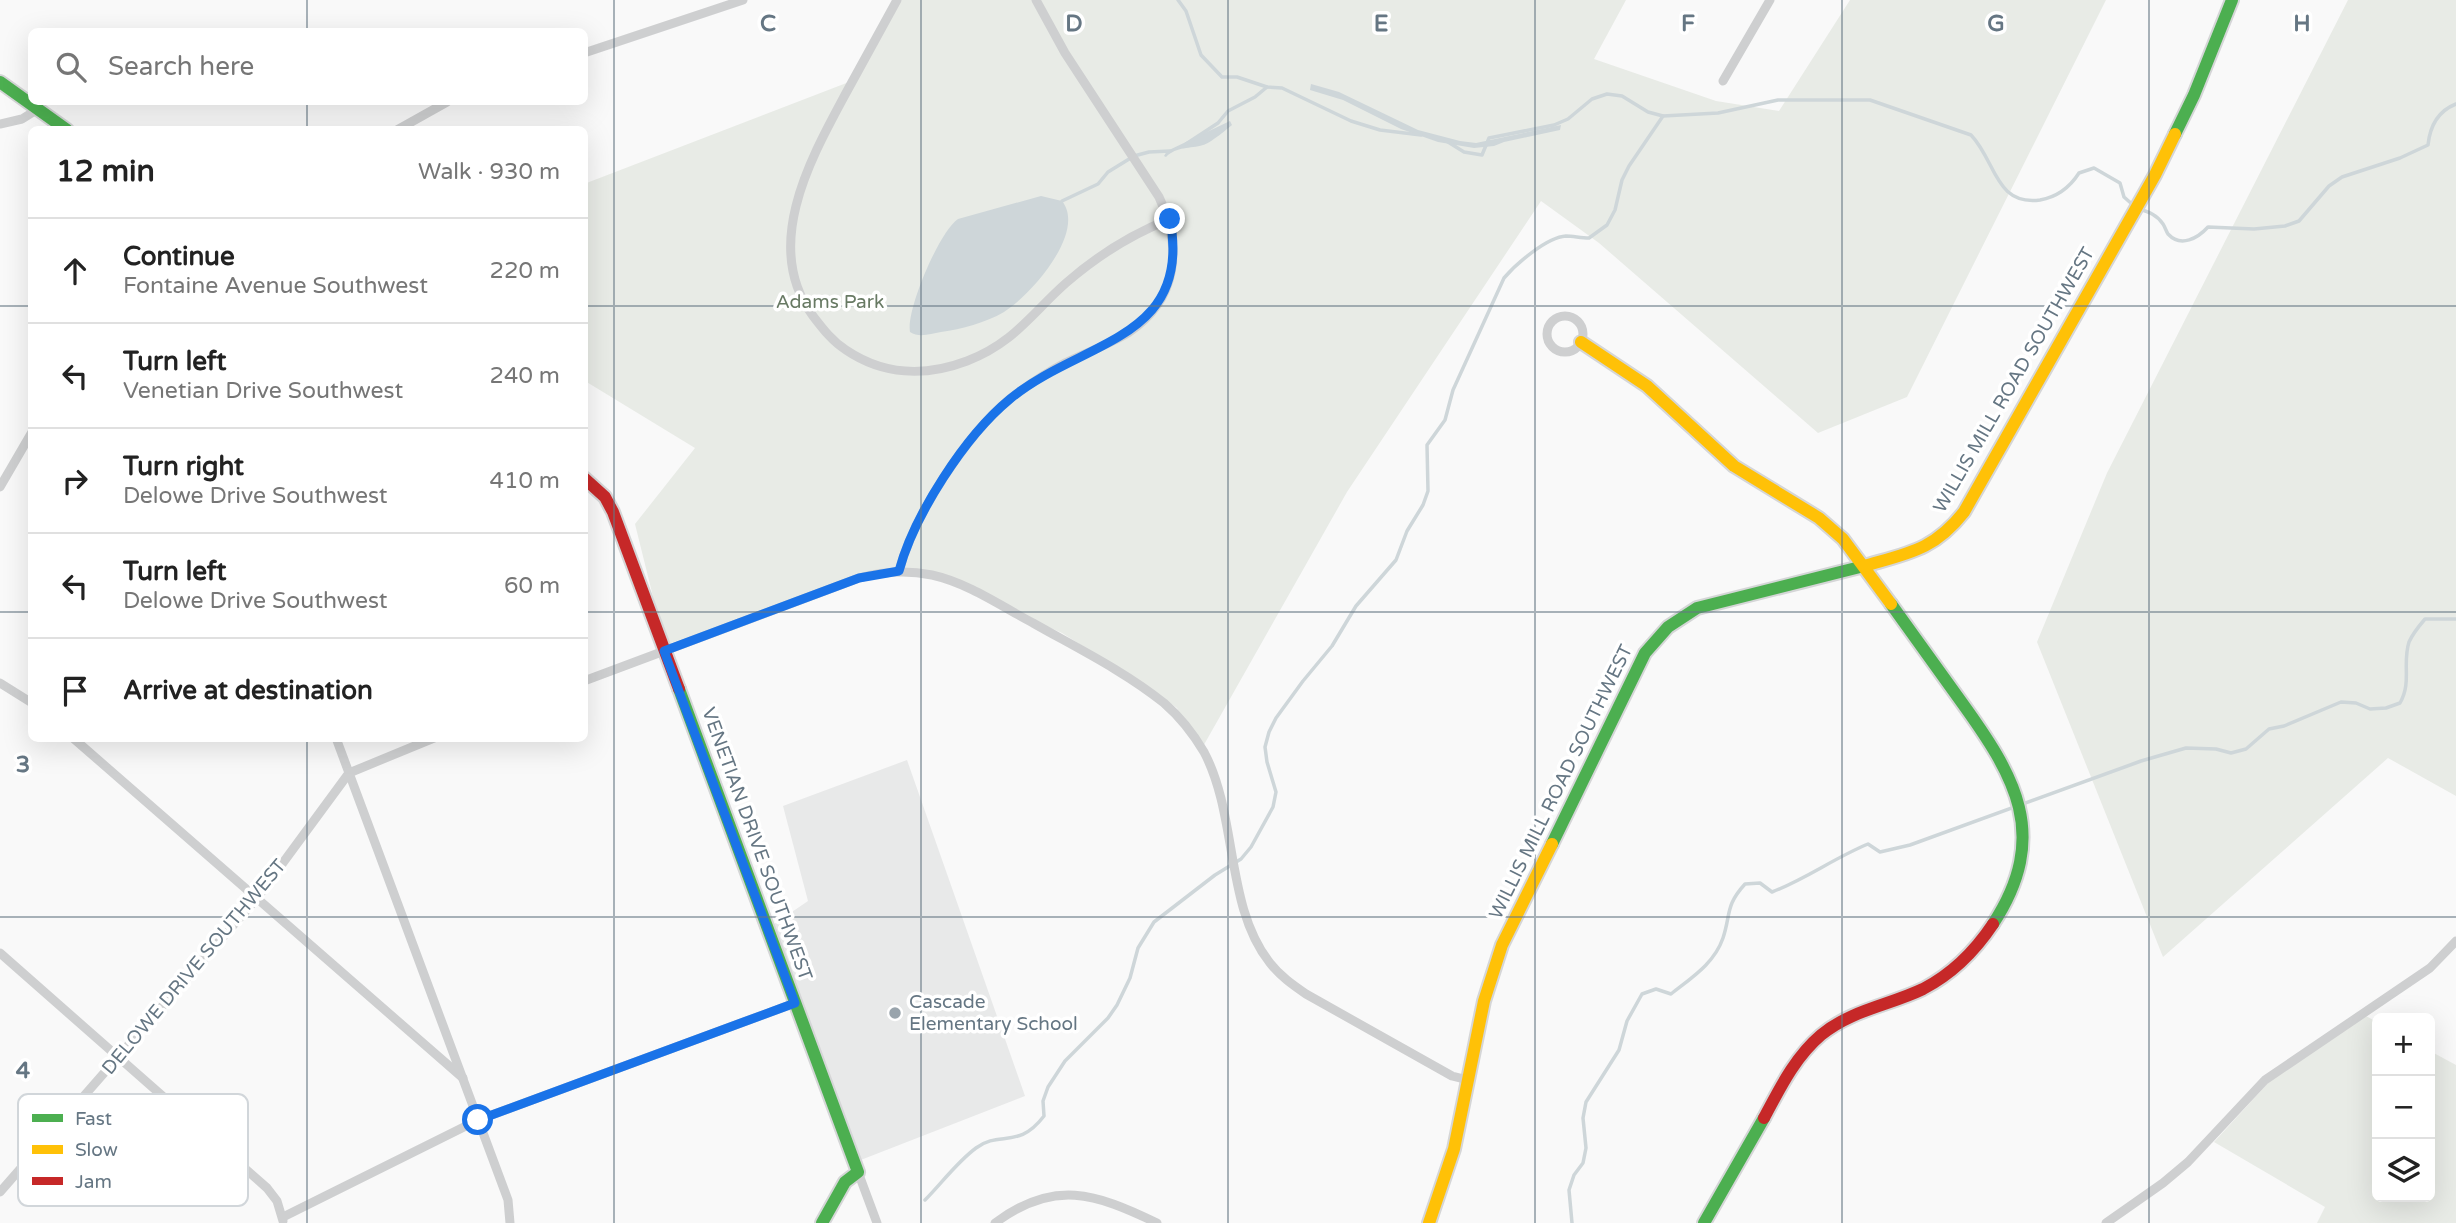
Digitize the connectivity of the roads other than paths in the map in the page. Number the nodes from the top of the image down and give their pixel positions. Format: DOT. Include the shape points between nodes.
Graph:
graph roads {
  1 [pos="743,0"];
  2 [pos="897,0"];
  3 [pos="1036,0"];
  4 [pos="1770,0"];
  5 [pos="2232,0"];
  6 [pos="588,52"];
  7 [pos="1723,81"];
  8 [pos="0,82"];
  9 [pos="28,102"];
  10 [pos="32,105"];
  11 [pos="442,105"];
  12 [pos="38,109"];
  13 [pos="0,124"];
  14 [pos="61,126"];
  15 [pos="404,126"];
  16 [pos="1170,219"];
  17 [pos="1581,342"];
  18 [pos="28,439"];
  19 [pos="588,482"];
  20 [pos="0,487"];
  21 [pos="1864,566"];
  22 [pos="899,571"];
  23 [pos="664,651"];
  24 [pos="588,680"];
  25 [pos="0,683"];
  26 [pos="28,700"];
  27 [pos="78,742"];
  28 [pos="337,742"];
  29 [pos="424,742"];
  30 [pos="349,773"];
  31 [pos="257,898"];
  32 [pos="2456,941"];
  33 [pos="0,953"];
  34 [pos="795,1003"];
  35 [pos="118,1058"];
  36 [pos="463,1079"];
  37 [pos="1468,1080"];
  38 [pos="86,1094"];
  39 [pos="159,1094"];
  40 [pos="478,1120"];
  41 [pos="248,1171"];
  42 [pos="18,1172"];
  43 [pos="858,1172"];
  44 [pos="0,1192"];
  45 [pos="283,1220"];
  46 [pos="510,1223"];
  47 [pos="822,1223"];
  48 [pos="877,1223"];
  49 [pos="995,1223"];
  50 [pos="1157,1223"];
  51 [pos="1429,1223"];
  52 [pos="1704,1223"];
  53 [pos="2106,1223"];
  1 -- 6 [label="street"];
  2 -- 16 [label="street" via="819,144 795,208 790,243 794,278 806,306 838,345 894,372 965,362 1011,338 1105,253"];
  3 -- 16 [label="street"];
  4 -- 7 [label="street"];
  5 -- 21 [label="street, WILLIS MILL ROAD SOUTHWEST" via="2155,175 1964,512 1930,545"];
  8 -- 9 [label="street"];
  10 -- 12 [label="street"];
  11 -- 15 [label="street"];
  12 -- 13 [label="street"];
  12 -- 14 [label="street"];
  16 -- 22 [label="street" via="1173,267 1154,309 1126,334 1034,381 988,419 946,474 905,548"];
  17 -- 17 [label="street" via="1581,327 1575,319 1561,317 1549,326 1547,335 1554,348 1569,351"];
  17 -- 21 [label="street" via="1647,386 1734,466 1819,518"];
  18 -- 20 [label="street"];
  19 -- 23 [label="street, VENETIAN DRIVE SOUTHWEST" via="613,512"];
  21 -- 37 [label="street, WILLIS MILL ROAD SOUTHWEST" via="1697,608 1672,621 1655,638 1502,945 1484,1000"];
  21 -- 52 [label="street" via="2006,768 2021,810 2017,876 1983,939 1944,977 1839,1020 1804,1051"];
  22 -- 23 [label="street" via="859,578"];
  22 -- 37 [label="street" via="934,575 978,593 1124,674 1166,705 1192,735 1213,772 1246,917 1270,963 1306,994 1452,1076"];
  23 -- 24 [label="street"];
  23 -- 34 [label="street, VENETIAN DRIVE SOUTHWEST"];
  25 -- 26 [label="street"];
  27 -- 31 [label="street"];
  28 -- 30 [label="street"];
  29 -- 30 [label="street"];
  30 -- 31 [label="street, DELOWE DRIVE SOUTHWEST"];
  30 -- 36 [label="street"];
  31 -- 35 [label="street, DELOWE DRIVE SOUTHWEST"];
  31 -- 36 [label="street"];
  32 -- 53 [label="street" via="2430,968 2266,1080 2188,1162"];
  33 -- 35 [label="street"];
  34 -- 40 [label="street"];
  34 -- 43 [label="street, VENETIAN DRIVE SOUTHWEST"];
  35 -- 38 [label="street, DELOWE DRIVE SOUTHWEST"];
  35 -- 39 [label="street"];
  36 -- 40 [label="street"];
  37 -- 51 [label="street, WILLIS MILL ROAD SOUTHWEST" via="1454,1149"];
  40 -- 45 [label="street"];
  40 -- 46 [label="street" via="508,1200"];
  41 -- 45 [label="street" via="277,1201"];
  42 -- 44 [label="street, DELOWE DRIVE SOUTHWEST"];
  43 -- 47 [label="street" via="845,1182"];
  43 -- 48 [label="street"];
  49 -- 50 [label="street" via="1016,1207 1064,1194 1100,1199"];
}
